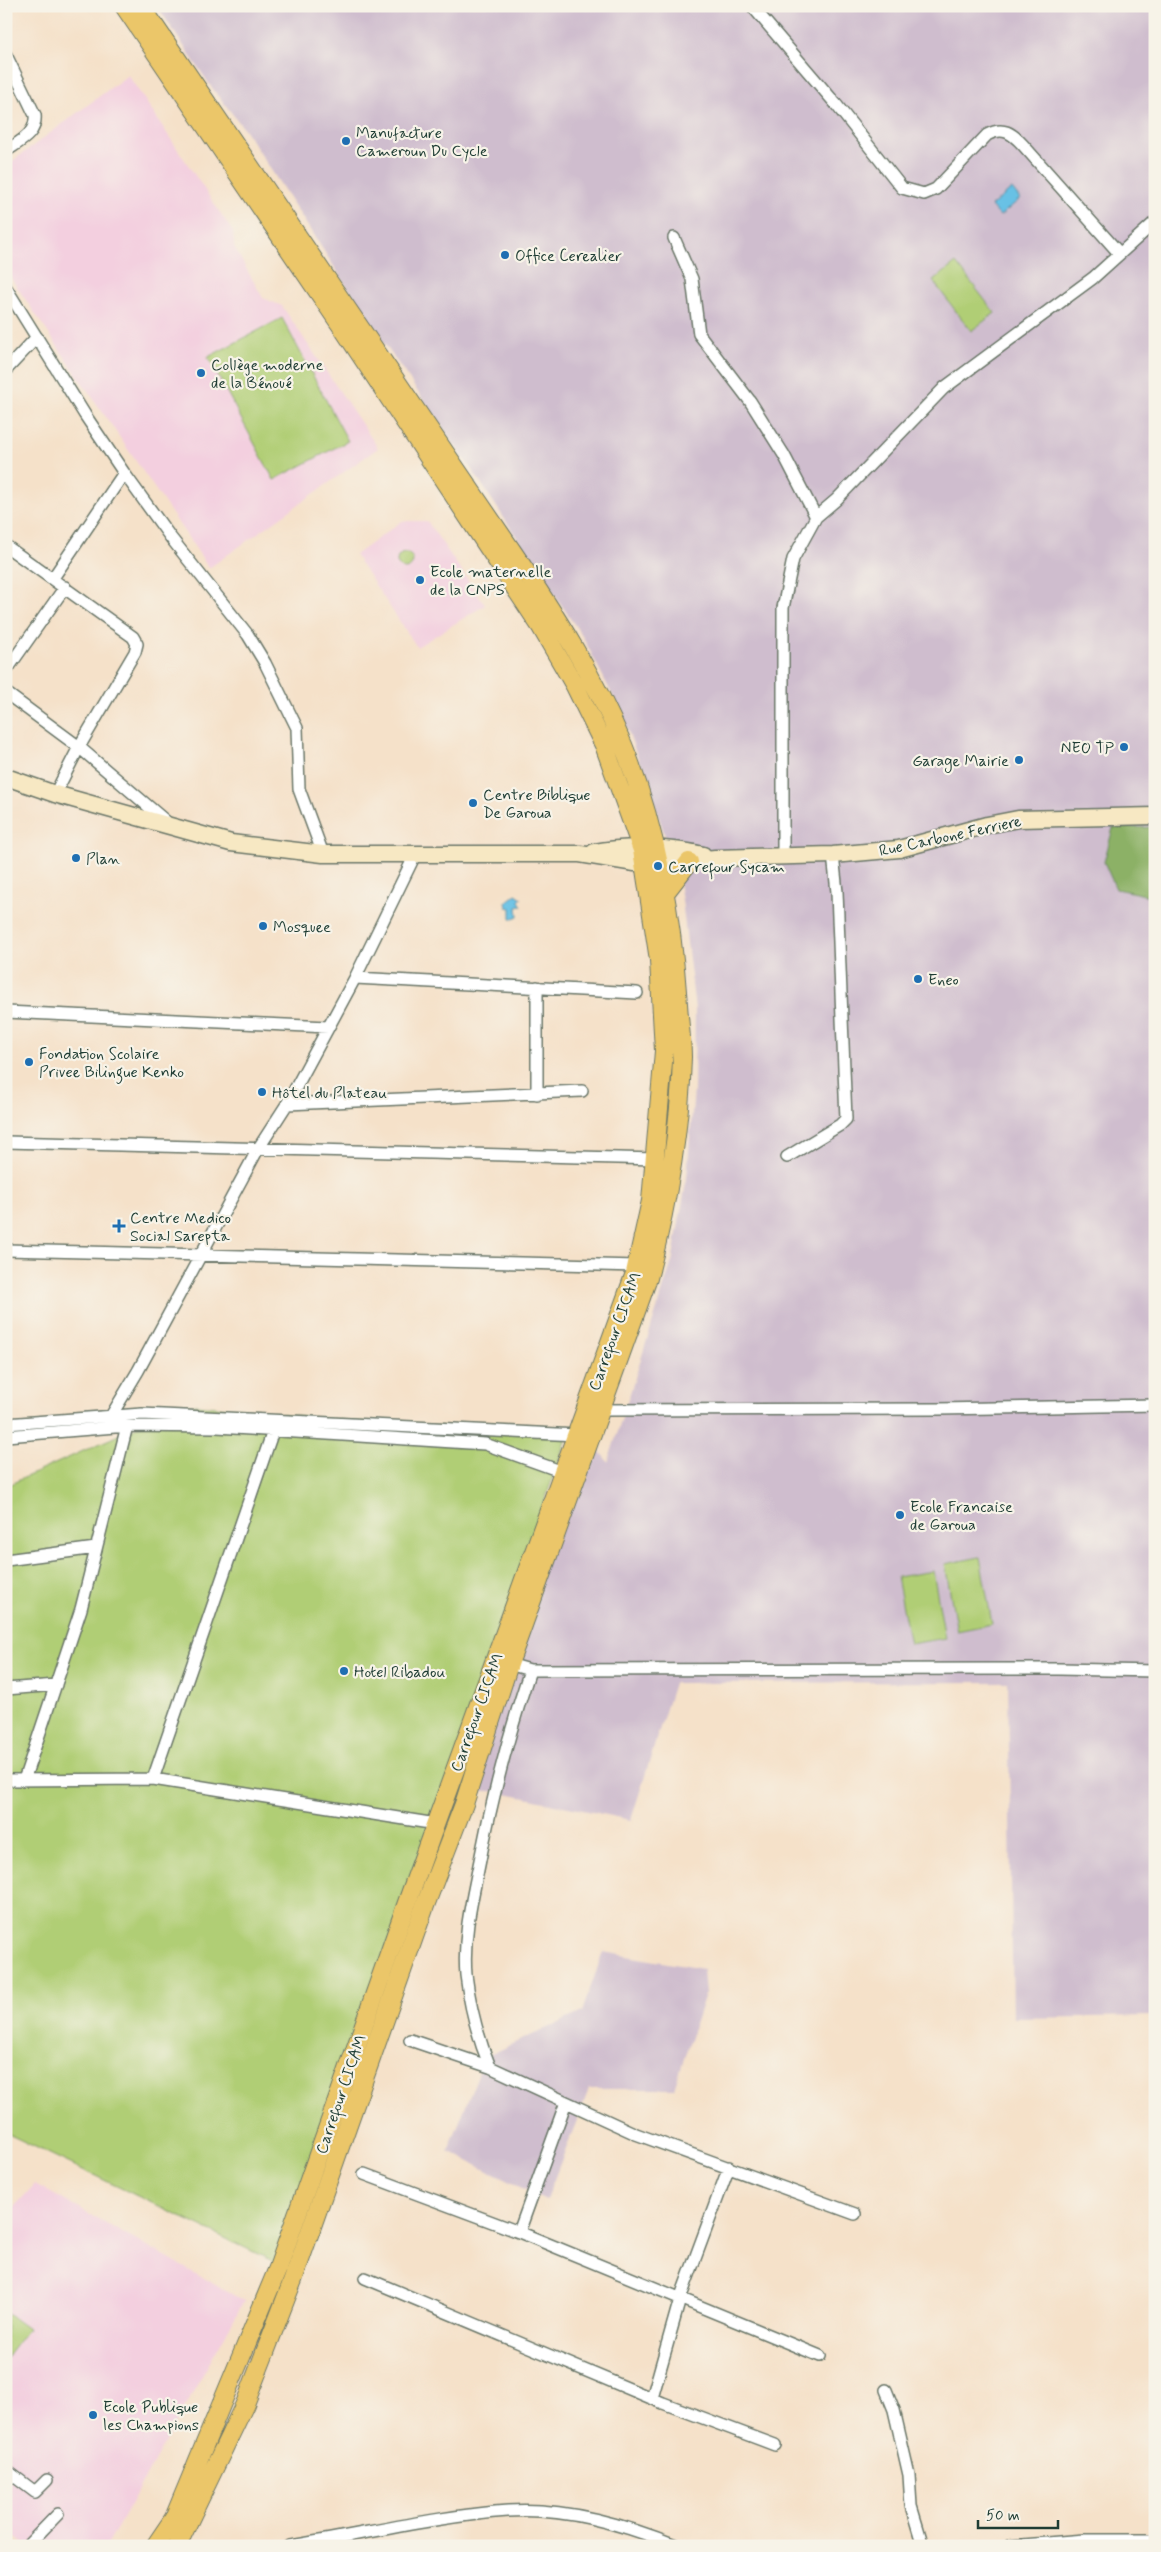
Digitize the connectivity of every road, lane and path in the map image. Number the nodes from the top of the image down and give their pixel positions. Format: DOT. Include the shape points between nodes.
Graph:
graph roads {
  1 [pos="124,6"];
  2 [pos="141,6"];
  3 [pos="752,6"];
  4 [pos="6,55"];
  5 [pos="6,151"];
  6 [pos="1155,222"];
  7 [pos="674,238"];
  8 [pos="1119,252"];
  9 [pos="302,256"];
  10 [pos="6,288"];
  11 [pos="37,337"];
  12 [pos="6,370"];
  13 [pos="124,473"];
  14 [pos="816,517"];
  15 [pos="6,546"];
  16 [pos="53,578"];
  17 [pos="65,587"];
  18 [pos="6,671"];
  19 [pos="6,694"];
  20 [pos="79,747"];
  21 [pos="6,777"];
  22 [pos="55,794"];
  23 [pos="1155,816"];
  24 [pos="174,828"];
  25 [pos="323,854"];
  26 [pos="415,855"];
  27 [pos="783,855"];
  28 [pos="833,855"];
  29 [pos="650,857"];
  30 [pos="715,858"];
  31 [pos="689,862"];
  32 [pos="664,894"];
  33 [pos="354,978"];
  34 [pos="537,988"];
  35 [pos="637,993"];
  36 [pos="6,1012"];
  37 [pos="328,1027"];
  38 [pos="582,1091"];
  39 [pos="537,1094"];
  40 [pos="287,1104"];
  41 [pos="6,1142"];
  42 [pos="258,1149"];
  43 [pos="786,1157"];
  44 [pos="656,1159"];
  45 [pos="6,1250"];
  46 [pos="201,1254"];
  47 [pos="637,1266"];
  48 [pos="1155,1405"];
  49 [pos="600,1410"];
  50 [pos="111,1416"];
  51 [pos="6,1424"];
  52 [pos="127,1426"];
  53 [pos="273,1431"];
  54 [pos="577,1435"];
  55 [pos="6,1436"];
  56 [pos="563,1472"];
  57 [pos="96,1548"];
  58 [pos="6,1560"];
  59 [pos="509,1664"];
  60 [pos="530,1670"];
  61 [pos="1155,1671"];
  62 [pos="56,1685"];
  63 [pos="6,1689"];
  64 [pos="153,1779"];
  65 [pos="6,1780"];
  66 [pos="24,1780"];
  67 [pos="436,1824"];
  68 [pos="410,2040"];
  69 [pos="490,2067"];
  70 [pos="566,2102"];
  71 [pos="729,2167"];
  72 [pos="364,2174"];
  73 [pos="855,2214"];
  74 [pos="519,2232"];
  75 [pos="365,2278"];
  76 [pos="680,2299"];
  77 [pos="820,2356"];
  78 [pos="886,2390"];
  79 [pos="652,2398"];
  80 [pos="775,2445"];
  81 [pos="6,2470"];
  82 [pos="47,2480"];
  83 [pos="58,2514"];
  84 [pos="1155,2540"];
  85 [pos="27,2546"];
  86 [pos="156,2546"];
  87 [pos="177,2546"];
  88 [pos="290,2546"];
  89 [pos="678,2546"];
  90 [pos="923,2546"];
  91 [pos="1010,2546"];
  1 -- 9 [label="main road"];
  2 -- 9 [label="main road"];
  3 -- 8 [label="street" via="902,188 924,194 936,189 987,135 996,130 1006,130"];
  4 -- 5 [label="street" via="36,121 30,134"];
  6 -- 8 [label="street"];
  7 -- 14 [label="street" via="692,279 699,334 750,402 784,455"];
  8 -- 14 [label="street" via="1093,278 944,388"];
  9 -- 29 [label="main road" via="541,627 604,745"];
  10 -- 11 [label="street"];
  11 -- 12 [label="street"];
  11 -- 13 [label="street"];
  13 -- 16 [label="street"];
  13 -- 25 [label="street" via="170,538 248,635 265,663 297,728 299,789"];
  14 -- 27 [label="street" via="793,559 784,608"];
  15 -- 16 [label="street"];
  16 -- 17 [label="street"];
  17 -- 18 [label="street"];
  17 -- 20 [label="street" via="133,637 137,644"];
  19 -- 20 [label="street"];
  20 -- 22 [label="street"];
  20 -- 24 [label="street"];
  21 -- 22 [label="street"];
  22 -- 24 [label="street"];
  23 -- 28 [label="street, Rue Carbone Ferriere" via="1012,820 907,848"];
  24 -- 25 [label="street" via="231,843"];
  25 -- 26 [label="street"];
  26 -- 29 [label="street" via="580,854 609,849"];
  26 -- 33 [label="street"];
  27 -- 28 [label="street, Rue Carbone Ferriere"];
  27 -- 30 [label="street, Rue Carbone Ferriere"];
  28 -- 43 [label="street" via="846,1119"];
  29 -- 30 [label="street, Rue Carbone Ferriere" via="682,850"];
  29 -- 31 [label="street, Rue Carbone Ferriere"];
  29 -- 32 [label="main road"];
  29 -- 44 [label="main road, Carrefour CICAM" via="664,1051"];
  30 -- 31 [label="street, Rue Carbone Ferriere"];
  31 -- 32 [label="main road"];
  32 -- 49 [label="main road" via="676,966 682,1057 671,1175 648,1278"];
  33 -- 34 [label="street"];
  33 -- 37 [label="street"];
  34 -- 35 [label="street"];
  34 -- 39 [label="street"];
  36 -- 37 [label="street"];
  37 -- 40 [label="street"];
  38 -- 39 [label="street"];
  39 -- 40 [label="street"];
  40 -- 42 [label="street"];
  41 -- 42 [label="street"];
  42 -- 44 [label="street"];
  42 -- 46 [label="street"];
  44 -- 47 [label="main road, Carrefour CICAM"];
  45 -- 46 [label="street"];
  46 -- 47 [label="street"];
  46 -- 50 [label="street"];
  47 -- 54 [label="main road, Carrefour CICAM"];
  48 -- 49 [label="street"];
  49 -- 59 [label="main road"];
  50 -- 51 [label="street"];
  50 -- 54 [label="street" via="142,1414"];
  52 -- 53 [label="street"];
  52 -- 55 [label="street"];
  52 -- 57 [label="street"];
  53 -- 56 [label="street" via="485,1444"];
  53 -- 64 [label="street"];
  54 -- 56 [label="main road, Carrefour CICAM"];
  56 -- 67 [label="main road, Carrefour CICAM"];
  57 -- 58 [label="street"];
  57 -- 62 [label="street" via="81,1609"];
  59 -- 60 [label="street"];
  59 -- 87 [label="main road" via="464,1804 293,2280 245,2404"];
  60 -- 61 [label="street"];
  60 -- 69 [label="street" via="513,1720 488,1818 466,1929 466,1975 479,2040"];
  62 -- 63 [label="street"];
  62 -- 66 [label="street"];
  64 -- 66 [label="street"];
  64 -- 67 [label="street"];
  65 -- 66 [label="street"];
  67 -- 86 [label="main road, Carrefour CICAM" via="278,2268 174,2518"];
  68 -- 69 [label="street"];
  69 -- 70 [label="street"];
  70 -- 71 [label="street" via="636,2134"];
  70 -- 74 [label="street"];
  71 -- 73 [label="street"];
  71 -- 76 [label="street"];
  72 -- 74 [label="street"];
  74 -- 76 [label="street"];
  75 -- 79 [label="street"];
  76 -- 77 [label="street"];
  76 -- 79 [label="street"];
  78 -- 90 [label="street" via="894,2410 909,2475 911,2506"];
  79 -- 80 [label="street"];
  81 -- 82 [label="street" via="35,2492"];
  83 -- 85 [label="street"];
  84 -- 91 [label="street" via="1084,2540"];
  88 -- 89 [label="street" via="508,2511 568,2515 612,2524"];
}
